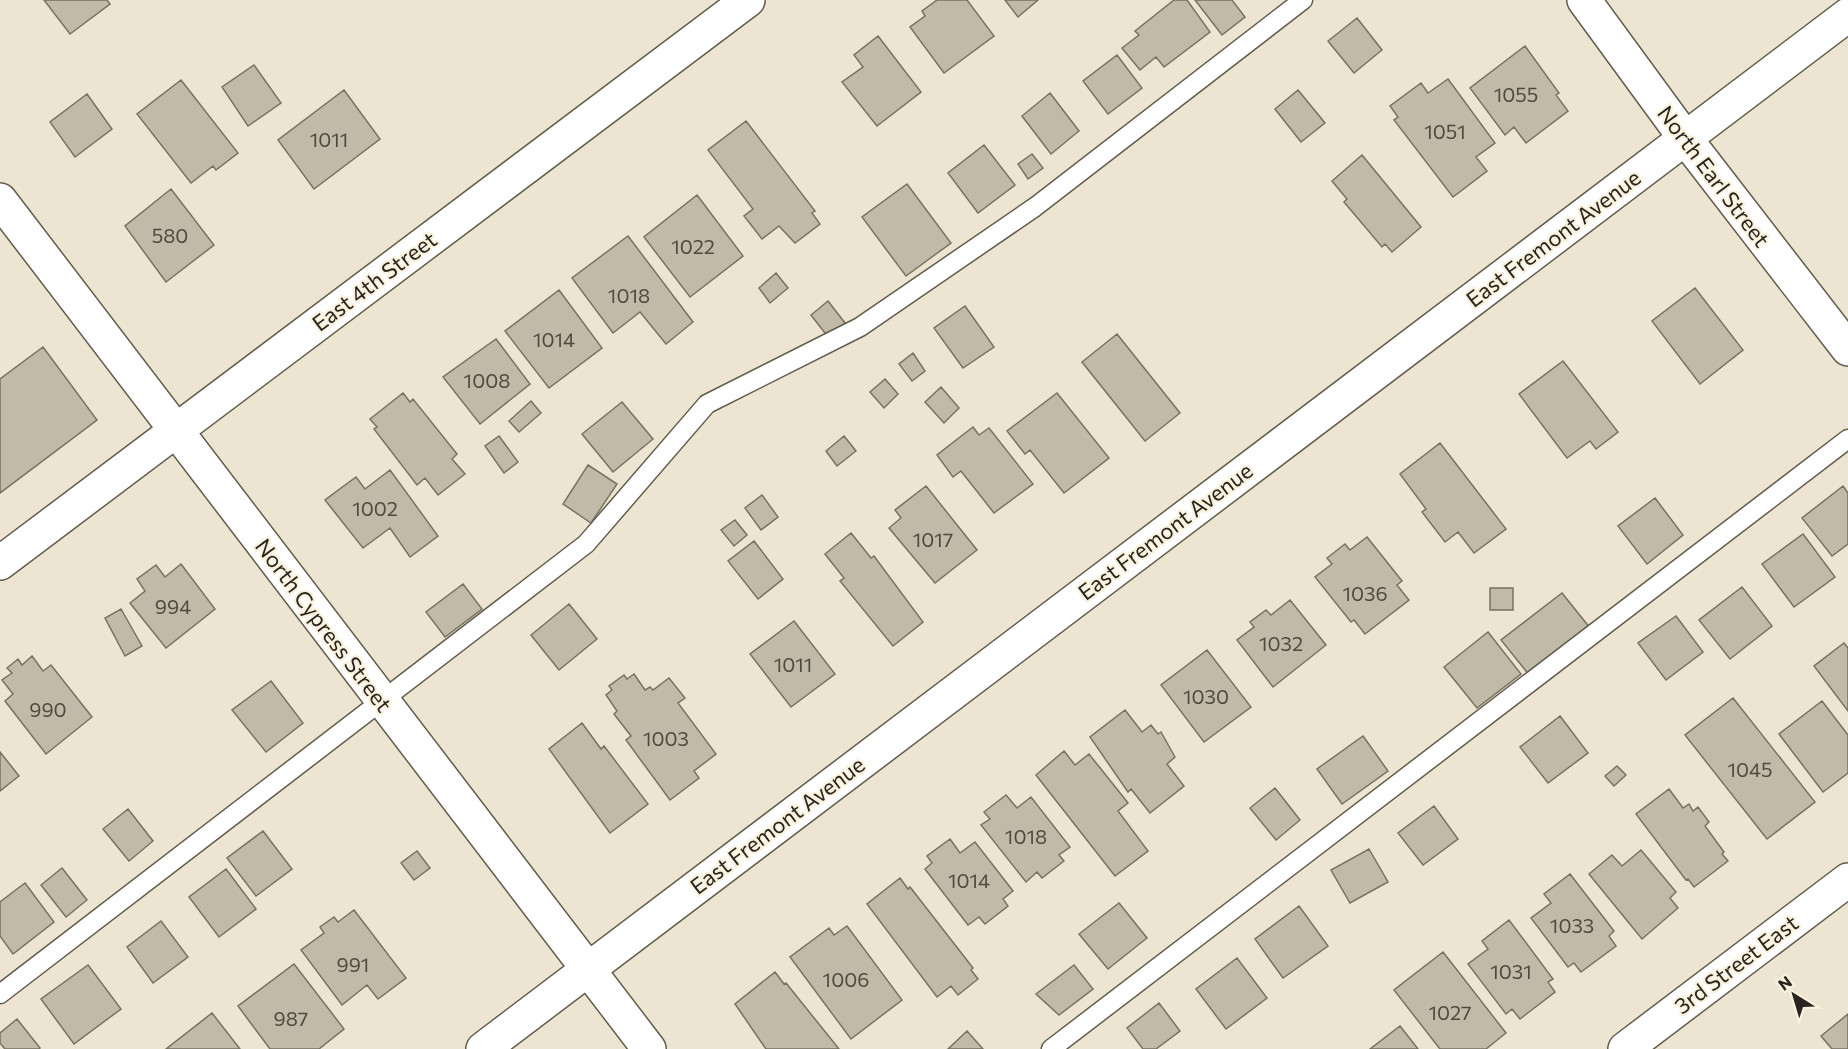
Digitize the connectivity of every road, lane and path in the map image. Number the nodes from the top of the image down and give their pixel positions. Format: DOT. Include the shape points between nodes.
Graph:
graph roads {
  1 [pos="748,0"];
  2 [pos="1303,0"];
  3 [pos="1584,0"];
  4 [pos="1848,15"];
  5 [pos="1685,138"];
  6 [pos="0,200"];
  7 [pos="1848,350"];
  8 [pos="176,430"];
  9 [pos="1848,439"];
  10 [pos="0,563"];
  11 [pos="382,701"];
  12 [pos="1848,880"];
  13 [pos="587,968"];
  14 [pos="0,994"];
  15 [pos="483,1049"];
  16 [pos="649,1049"];
  17 [pos="1052,1049"];
  18 [pos="1624,1049"];
  1 -- 8 [label="street, East 4th Street"];
  2 -- 11 [label="lane" via="1035,207 890,307 860,327 707,404 586,544"];
  3 -- 5 [label="street, North Earl Street"];
  4 -- 5 [label="street, East Fremont Avenue"];
  5 -- 7 [label="street, North Earl Street"];
  5 -- 13 [label="street, East Fremont Avenue"];
  6 -- 8 [label="street, North Cypress Street"];
  8 -- 10 [label="street, East 4th Street"];
  8 -- 11 [label="street, North Cypress Street"];
  9 -- 17 [label="lane"];
  11 -- 13 [label="street, North Cypress Street"];
  11 -- 14 [label="lane"];
  12 -- 18 [label="street, 3rd Street East"];
  13 -- 15 [label="street, East Fremont Avenue"];
  13 -- 16 [label="street, North Cypress Street"];
}
